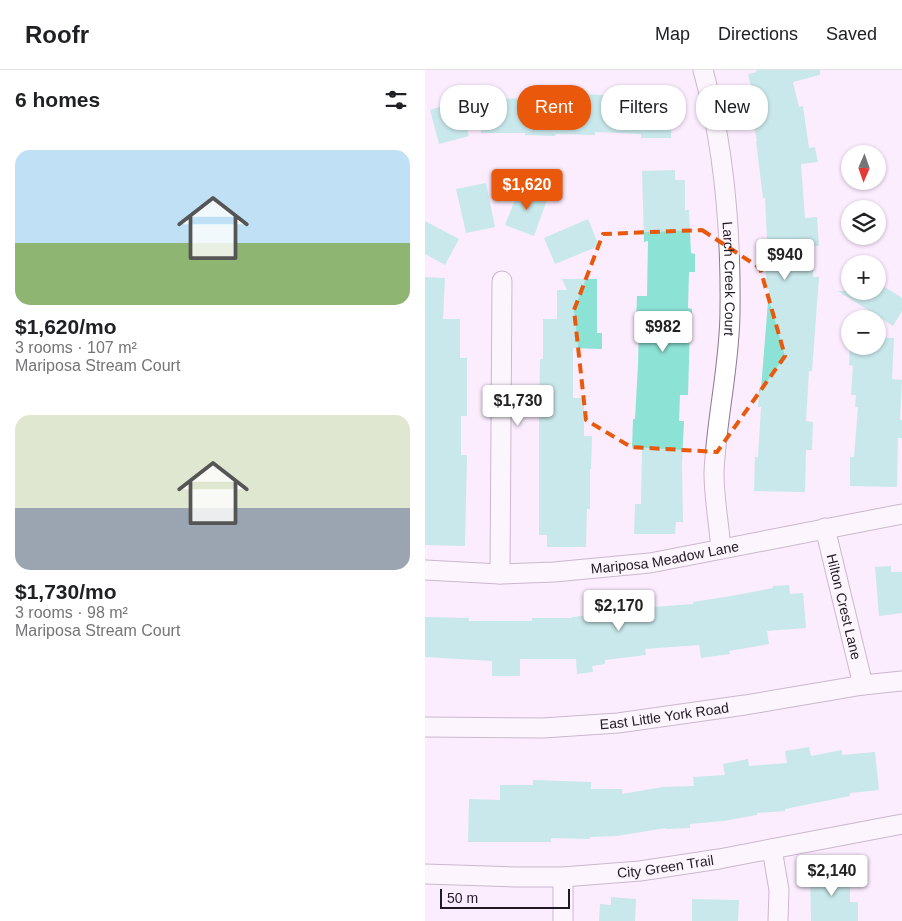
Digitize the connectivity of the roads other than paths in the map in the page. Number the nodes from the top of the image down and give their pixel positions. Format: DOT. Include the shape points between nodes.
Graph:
graph roads {
  1 [pos="703,70"];
  2 [pos="501,281"];
  3 [pos="902,514"];
  4 [pos="825,528"];
  5 [pos="721,549"];
  6 [pos="425,570"];
  7 [pos="500,574"];
  8 [pos="902,682"];
  9 [pos="863,685"];
  10 [pos="425,727"];
  11 [pos="902,824"];
  12 [pos="772,850"];
  13 [pos="425,874"];
  14 [pos="563,877"];
  15 [pos="563,921"];
  16 [pos="778,921"];
  1 -- 5 [label="street, Larch Creek Court" via="713,105 729,254 730,312 714,474"];
  2 -- 7 [label="street"];
  3 -- 4 [label="street, Mariposa Meadow Lane"];
  4 -- 5 [label="street, Mariposa Meadow Lane"];
  4 -- 9 [label="street, Hilton Crest Lane"];
  5 -- 7 [label="street, Mariposa Meadow Lane" via="650,563"];
  6 -- 7 [label="street, Mariposa Meadow Lane"];
  8 -- 9 [label="street, East Little York Road"];
  9 -- 10 [label="street, East Little York Road" via="618,723 543,728"];
  11 -- 12 [label="street, City Green Trail"];
  12 -- 14 [label="street, City Green Trail" via="674,867"];
  12 -- 16 [label="street" via="779,890"];
  13 -- 14 [label="street, City Green Trail"];
  14 -- 15 [label="street"];
}
